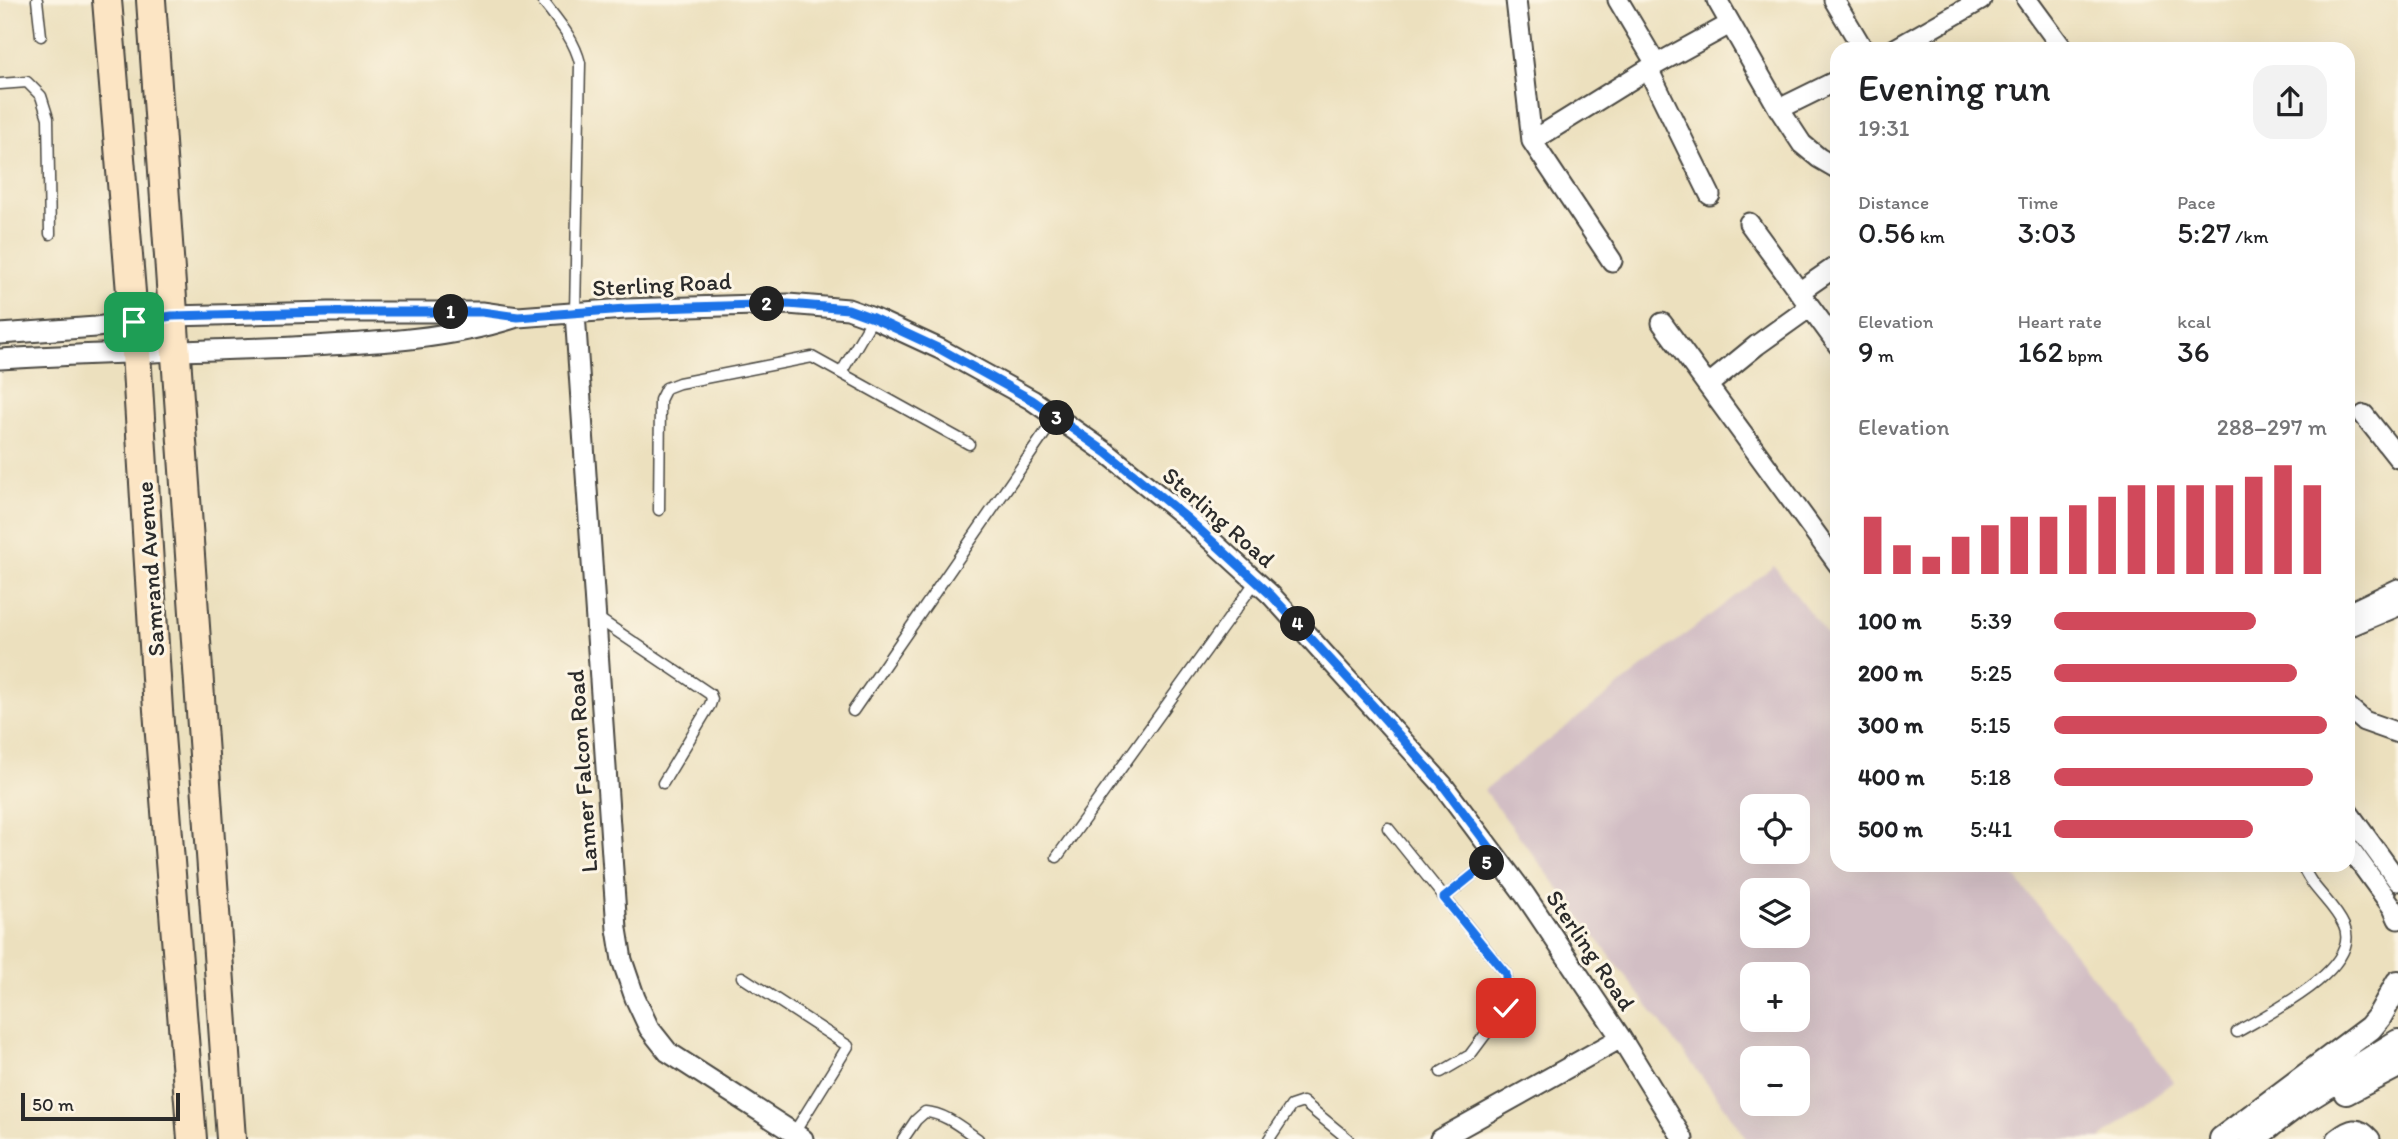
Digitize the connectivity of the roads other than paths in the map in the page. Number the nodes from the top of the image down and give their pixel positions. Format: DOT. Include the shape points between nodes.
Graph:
graph roads {
  1 [pos="37,0"];
  2 [pos="107,0"];
  3 [pos="151,0"];
  4 [pos="542,0"];
  5 [pos="1516,0"];
  6 [pos="1618,0"];
  7 [pos="1717,0"];
  8 [pos="1834,0"];
  9 [pos="1981,0"];
  10 [pos="2027,0"];
  11 [pos="1730,24"];
  12 [pos="41,36"];
  13 [pos="1859,42"];
  14 [pos="1907,42"];
  15 [pos="2058,42"];
  16 [pos="1652,67"];
  17 [pos="0,84"];
  18 [pos="1830,84"];
  19 [pos="1779,109"];
  20 [pos="1532,141"];
  21 [pos="1830,164"];
  22 [pos="1710,195"];
  23 [pos="1749,223"];
  24 [pos="50,234"];
  25 [pos="1612,261"];
  26 [pos="1830,273"];
  27 [pos="1805,300"];
  28 [pos="575,313"];
  29 [pos="172,316"];
  30 [pos="518,317"];
  31 [pos="873,318"];
  32 [pos="134,322"];
  33 [pos="1662,323"];
  34 [pos="0,334"];
  35 [pos="1830,334"];
  36 [pos="175,352"];
  37 [pos="136,353"];
  38 [pos="0,359"];
  39 [pos="841,373"];
  40 [pos="1708,385"];
  41 [pos="2364,415"];
  42 [pos="1056,417"];
  43 [pos="969,444"];
  44 [pos="2398,458"];
  45 [pos="660,510"];
  46 [pos="1830,553"];
  47 [pos="1256,582"];
  48 [pos="2398,589"];
  49 [pos="2398,606"];
  50 [pos="2355,615"];
  51 [pos="596,616"];
  52 [pos="2355,616"];
  53 [pos="853,711"];
  54 [pos="2355,713"];
  55 [pos="2398,733"];
  56 [pos="663,783"];
  57 [pos="2355,822"];
  58 [pos="1388,828"];
  59 [pos="1496,856"];
  60 [pos="1057,857"];
  61 [pos="2355,859"];
  62 [pos="2305,872"];
  63 [pos="2398,881"];
  64 [pos="1444,898"];
  65 [pos="2398,919"];
  66 [pos="742,977"];
  67 [pos="2398,983"];
  68 [pos="2237,1032"];
  69 [pos="1621,1038"];
  70 [pos="2398,1042"];
  71 [pos="2398,1065"];
  72 [pos="1441,1072"];
  73 [pos="799,1136"];
  74 [pos="192,1139"];
  75 [pos="231,1139"];
  76 [pos="903,1139"];
  77 [pos="978,1139"];
  78 [pos="1269,1139"];
  79 [pos="1348,1139"];
  80 [pos="1440,1139"];
  81 [pos="1684,1139"];
  82 [pos="2222,1139"];
  83 [pos="2252,1139"];
  84 [pos="2263,1139"];
  85 [pos="2337,1139"];
  86 [pos="2370,1139"];
  1 -- 12 [label="lane"];
  2 -- 32 [label="main road, Samrand Avenue"];
  3 -- 29 [label="main road, Samrand Avenue"];
  4 -- 28 [label="lane" via="568,34 580,63"];
  5 -- 20 [label="street"];
  6 -- 16 [label="street"];
  7 -- 11 [label="street"];
  8 -- 13 [label="street"];
  9 -- 14 [label="street"];
  10 -- 15 [label="street"];
  11 -- 16 [label="street"];
  11 -- 19 [label="street"];
  16 -- 20 [label="street"];
  16 -- 22 [label="street"];
  17 -- 24 [label="lane" via="27,82 41,96 48,118"];
  18 -- 19 [label="street"];
  19 -- 21 [label="street" via="1802,144"];
  20 -- 25 [label="street"];
  23 -- 27 [label="street"];
  26 -- 27 [label="street"];
  27 -- 35 [label="street"];
  27 -- 40 [label="street"];
  28 -- 30 [label="street, Sterling Road"];
  28 -- 31 [label="street, Sterling Road" via="788,304 848,309"];
  28 -- 51 [label="street, Lanner Falcon Road"];
  29 -- 30 [label="street, Sterling Road" via="482,312"];
  29 -- 32 [label="street, Sterling Road"];
  29 -- 36 [label="main road, Samrand Avenue"];
  30 -- 36 [label="street, Sterling Road" via="417,339"];
  31 -- 39 [label="lane"];
  31 -- 42 [label="street, Sterling Road" via="1001,381"];
  32 -- 34 [label="street, Sterling Road"];
  32 -- 37 [label="main road, Samrand Avenue"];
  33 -- 40 [label="street"];
  36 -- 37 [label="street, Sterling Road"];
  36 -- 75 [label="main road, Samrand Avenue"];
  37 -- 38 [label="street, Sterling Road"];
  37 -- 74 [label="main road, Samrand Avenue"];
  39 -- 43 [label="lane"];
  39 -- 45 [label="lane" via="812,357 666,388 660,400"];
  40 -- 46 [label="street"];
  41 -- 44 [label="street"];
  42 -- 47 [label="street, Sterling Road" via="1188,519"];
  42 -- 53 [label="lane"];
  47 -- 59 [label="street, Sterling Road" via="1442,784"];
  47 -- 60 [label="lane"];
  48 -- 50 [label="street"];
  49 -- 52 [label="street"];
  51 -- 56 [label="lane" via="710,694 710,705"];
  51 -- 73 [label="street, Lanner Falcon Road" via="617,929 635,998 649,1028 668,1052"];
  54 -- 55 [label="street"];
  57 -- 63 [label="street"];
  58 -- 64 [label="lane"];
  59 -- 64 [label="lane"];
  59 -- 69 [label="street, Sterling Road"];
  61 -- 65 [label="street"];
  62 -- 68 [label="lane" via="2344,926 2345,948 2339,961 2294,999"];
  64 -- 72 [label="lane" via="1506,974 1506,1008 1470,1055"];
  66 -- 73 [label="lane" via="848,1046"];
  67 -- 82 [label="street" via="2370,1028"];
  69 -- 80 [label="street"];
  69 -- 81 [label="street, Sterling Road"];
  70 -- 83 [label="street"];
  71 -- 84 [label="street"];
  76 -- 77 [label="lane" via="925,1112 945,1118"];
  78 -- 79 [label="lane" via="1291,1107 1303,1102"];
  85 -- 86 [label="street" via="2356,1129"];
}
